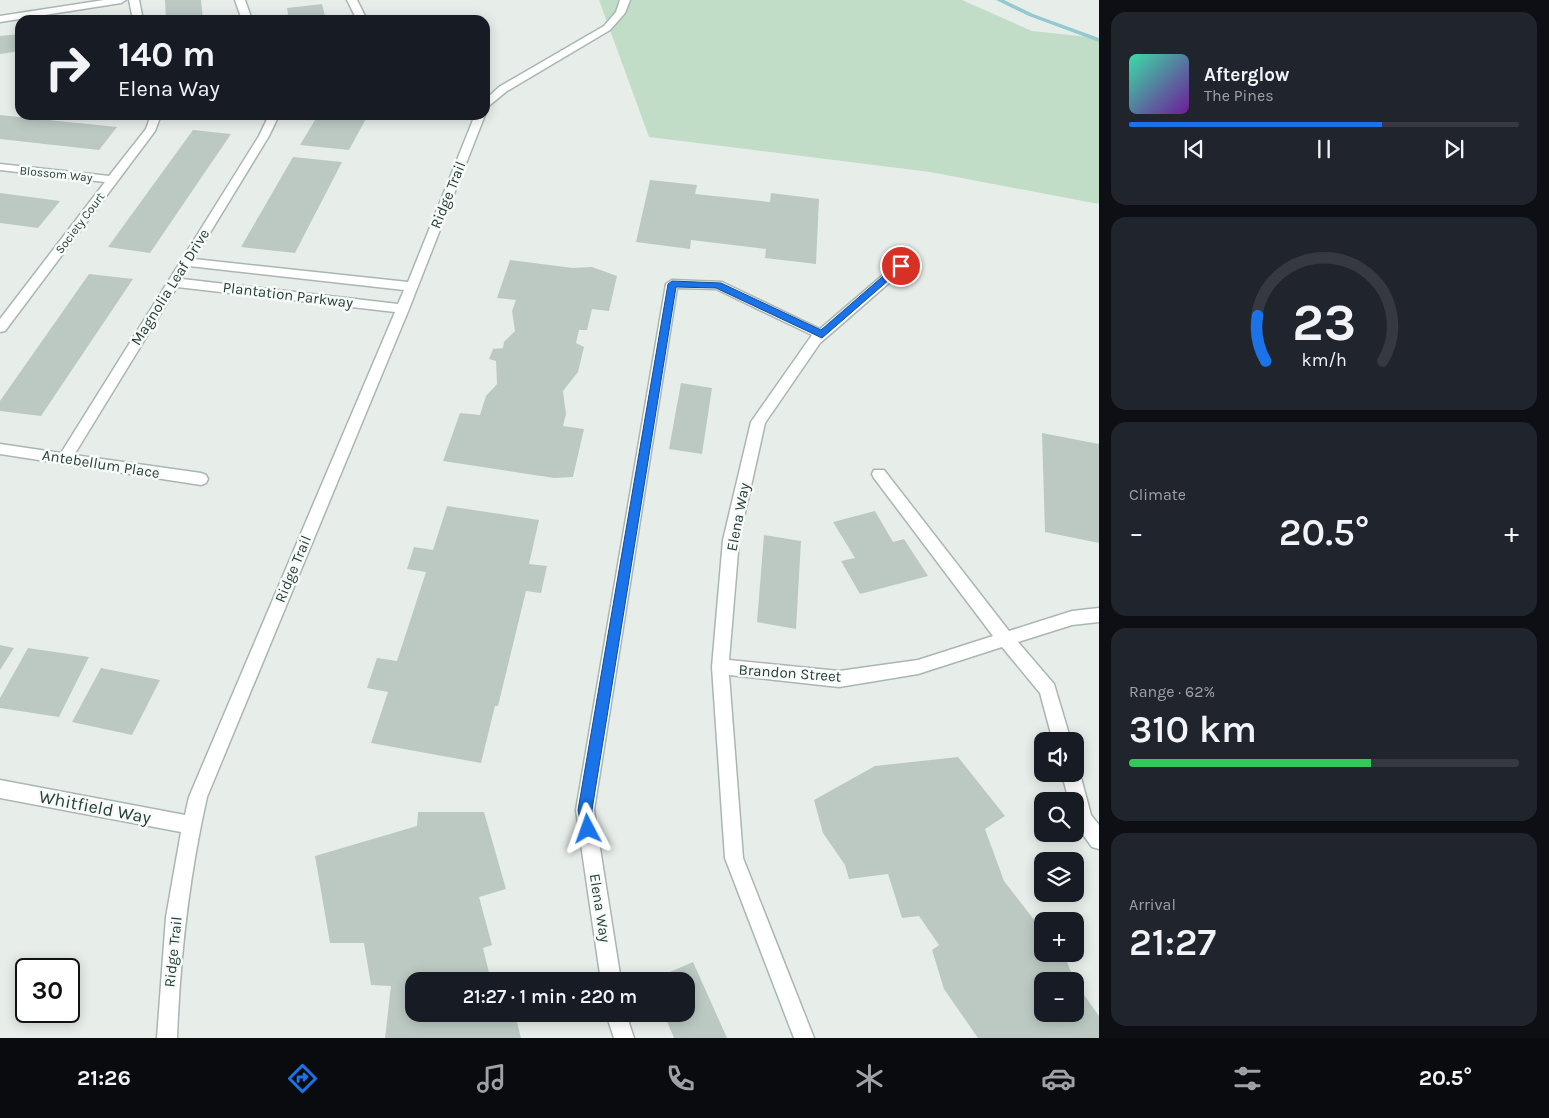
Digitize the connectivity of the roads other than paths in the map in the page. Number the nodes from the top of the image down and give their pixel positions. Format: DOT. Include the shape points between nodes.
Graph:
graph roads {
  1 [pos="121,0"];
  2 [pos="134,0"];
  3 [pos="240,0"];
  4 [pos="352,0"];
  5 [pos="625,0"];
  6 [pos="25,15"];
  7 [pos="137,15"];
  8 [pos="245,15"];
  9 [pos="360,15"];
  10 [pos="15,17"];
  11 [pos="0,19"];
  12 [pos="490,101"];
  13 [pos="154,120"];
  14 [pos="272,120"];
  15 [pos="478,120"];
  16 [pos="0,167"];
  17 [pos="112,180"];
  18 [pos="185,262"];
  19 [pos="901,266"];
  20 [pos="173,282"];
  21 [pos="412,287"];
  22 [pos="402,309"];
  23 [pos="0,328"];
  24 [pos="822,335"];
  25 [pos="0,449"];
  26 [pos="64,459"];
  27 [pos="880,474"];
  28 [pos="201,479"];
  29 [pos="1099,616"];
  30 [pos="1004,639"];
  31 [pos="720,667"];
  32 [pos="1060,732"];
  33 [pos="1072,782"];
  34 [pos="0,789"];
  35 [pos="191,825"];
  36 [pos="1099,840"];
  37 [pos="610,972"];
  38 [pos="619,1022"];
  39 [pos="167,1038"];
  40 [pos="624,1038"];
  41 [pos="804,1038"];
  1 -- 6 [label="street"];
  2 -- 7 [label="street"];
  3 -- 8 [label="street"];
  4 -- 9 [label="street"];
  5 -- 12 [label="street" via="620,13 607,28 503,89"];
  10 -- 11 [label="street"];
  13 -- 17 [label="street, Society Court"];
  14 -- 18 [label="street, Magnolia Leaf Drive"];
  15 -- 21 [label="street, Ridge Trail"];
  16 -- 17 [label="street, Blossom Way"];
  17 -- 23 [label="street, Society Court"];
  18 -- 20 [label="street, Magnolia Leaf Drive"];
  18 -- 21 [label="street, Plantation Parkway"];
  19 -- 24 [label="street, Elena Way"];
  20 -- 22 [label="street, Plantation Parkway"];
  20 -- 26 [label="street, Magnolia Leaf Drive"];
  21 -- 22 [label="street, Ridge Trail"];
  22 -- 35 [label="street, Ridge Trail" via="217,748"];
  24 -- 31 [label="street, Elena Way" via="758,422 731,540"];
  24 -- 37 [label="street, Elena Way" via="718,285 672,284 585,810"];
  25 -- 26 [label="street, Antebellum Place"];
  26 -- 28 [label="street, Antebellum Place"];
  27 -- 30 [label="street"];
  29 -- 30 [label="street, Brandon Street" via="1072,618"];
  30 -- 31 [label="street, Brandon Street" via="918,667 840,679"];
  30 -- 32 [label="street" via="1048,689"];
  31 -- 41 [label="street, Elena Way" via="734,858"];
  33 -- 36 [label="street" via="1083,819"];
  34 -- 35 [label="street, Whitfield Way"];
  35 -- 39 [label="street, Ridge Trail" via="169,976"];
  38 -- 40 [label="street"];
}
